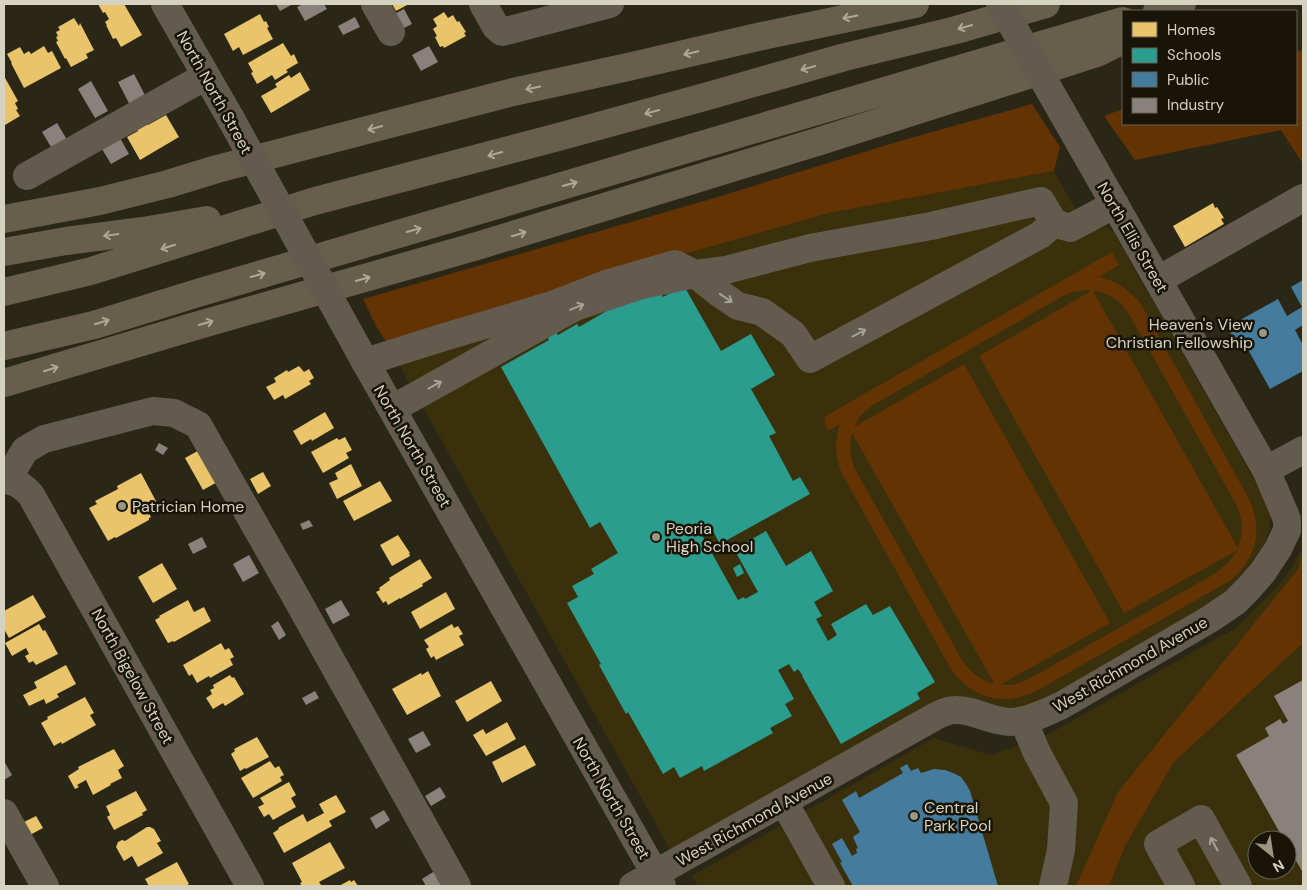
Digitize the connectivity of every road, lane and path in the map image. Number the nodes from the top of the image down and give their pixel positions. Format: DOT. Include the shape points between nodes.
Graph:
graph roads {
  1 [pos="165,4"];
  2 [pos="375,4"];
  3 [pos="483,4"];
  4 [pos="610,4"];
  5 [pos="915,4"];
  6 [pos="1000,4"];
  7 [pos="1046,4"];
  8 [pos="1182,4"];
  9 [pos="1202,4"];
  10 [pos="1160,10"];
  11 [pos="1188,10"];
  12 [pos="1122,21"];
  13 [pos="391,32"];
  14 [pos="1122,40"];
  15 [pos="206,76"];
  16 [pos="27,176"];
  17 [pos="1303,198"];
  18 [pos="314,201"];
  19 [pos="1115,204"];
  20 [pos="4,219"];
  21 [pos="1054,223"];
  22 [pos="4,252"];
  23 [pos="695,274"];
  24 [pos="1158,280"];
  25 [pos="4,292"];
  26 [pos="4,346"];
  27 [pos="364,360"];
  28 [pos="4,383"];
  29 [pos="392,409"];
  30 [pos="1303,450"];
  31 [pos="1266,470"];
  32 [pos="5,480"];
  33 [pos="1023,720"];
  34 [pos="784,802"];
  35 [pos="4,813"];
  36 [pos="650,882"];
  37 [pos="45,886"];
  38 [pos="250,886"];
  39 [pos="457,886"];
  40 [pos="831,886"];
  41 [pos="1053,886"];
  42 [pos="1181,886"];
  43 [pos="1238,886"];
  1 -- 15 [label="street, North North Street"];
  2 -- 13 [label="street"];
  3 -- 4 [label="street" via="502,32"];
  5 -- 20 [label="highway, one-way" via="513,92 100,201"];
  6 -- 19 [label="street, North Ellis Street, bridge"];
  7 -- 18 [label="highway, one-way"];
  8 -- 10 [label="highway"];
  9 -- 11 [label="highway"];
  26 -- 12 [label="highway, one-way" via="94,325"];
  28 -- 14 [label="highway, one-way" via="477,246 820,141 1096,53"];
  15 -- 16 [label="street"];
  15 -- 27 [label="street, North North Street, bridge"];
  17 -- 24 [label="street"];
  18 -- 22 [label="highway, one-way"];
  18 -- 25 [label="highway, one-way" via="91,271"];
  19 -- 21 [label="street" via="1070,228"];
  19 -- 24 [label="street, North Ellis Street"];
  21 -- 23 [label="street" via="1041,201"];
  23 -- 21 [label="street, one-way" via="738,306 762,312 793,334 810,359 1040,236"];
  23 -- 27 [label="street" via="675,264 606,284 533,311"];
  29 -- 23 [label="street, one-way" via="574,307 642,285"];
  24 -- 31 [label="street, North Ellis Street"];
  27 -- 29 [label="street, North North Street"];
  29 -- 36 [label="street, North North Street"];
  30 -- 31 [label="street"];
  31 -- 33 [label="street, West Richmond Avenue" via="1284,512 1287,530 1278,549 1248,589 1210,619 1087,691"];
  32 -- 38 [label="street, North Bigelow Street" via="24,487 31,495"];
  32 -- 39 [label="street" via="25,450 44,440 153,411 174,413 198,425"];
  33 -- 34 [label="street, West Richmond Avenue" via="999,721 968,711 945,712"];
  33 -- 41 [label="street" via="1064,803 1061,850"];
  34 -- 36 [label="street, West Richmond Avenue"];
  34 -- 40 [label="street"];
  35 -- 37 [label="street"];
  43 -- 42 [label="street, one-way" via="1201,819 1158,844"];
}
